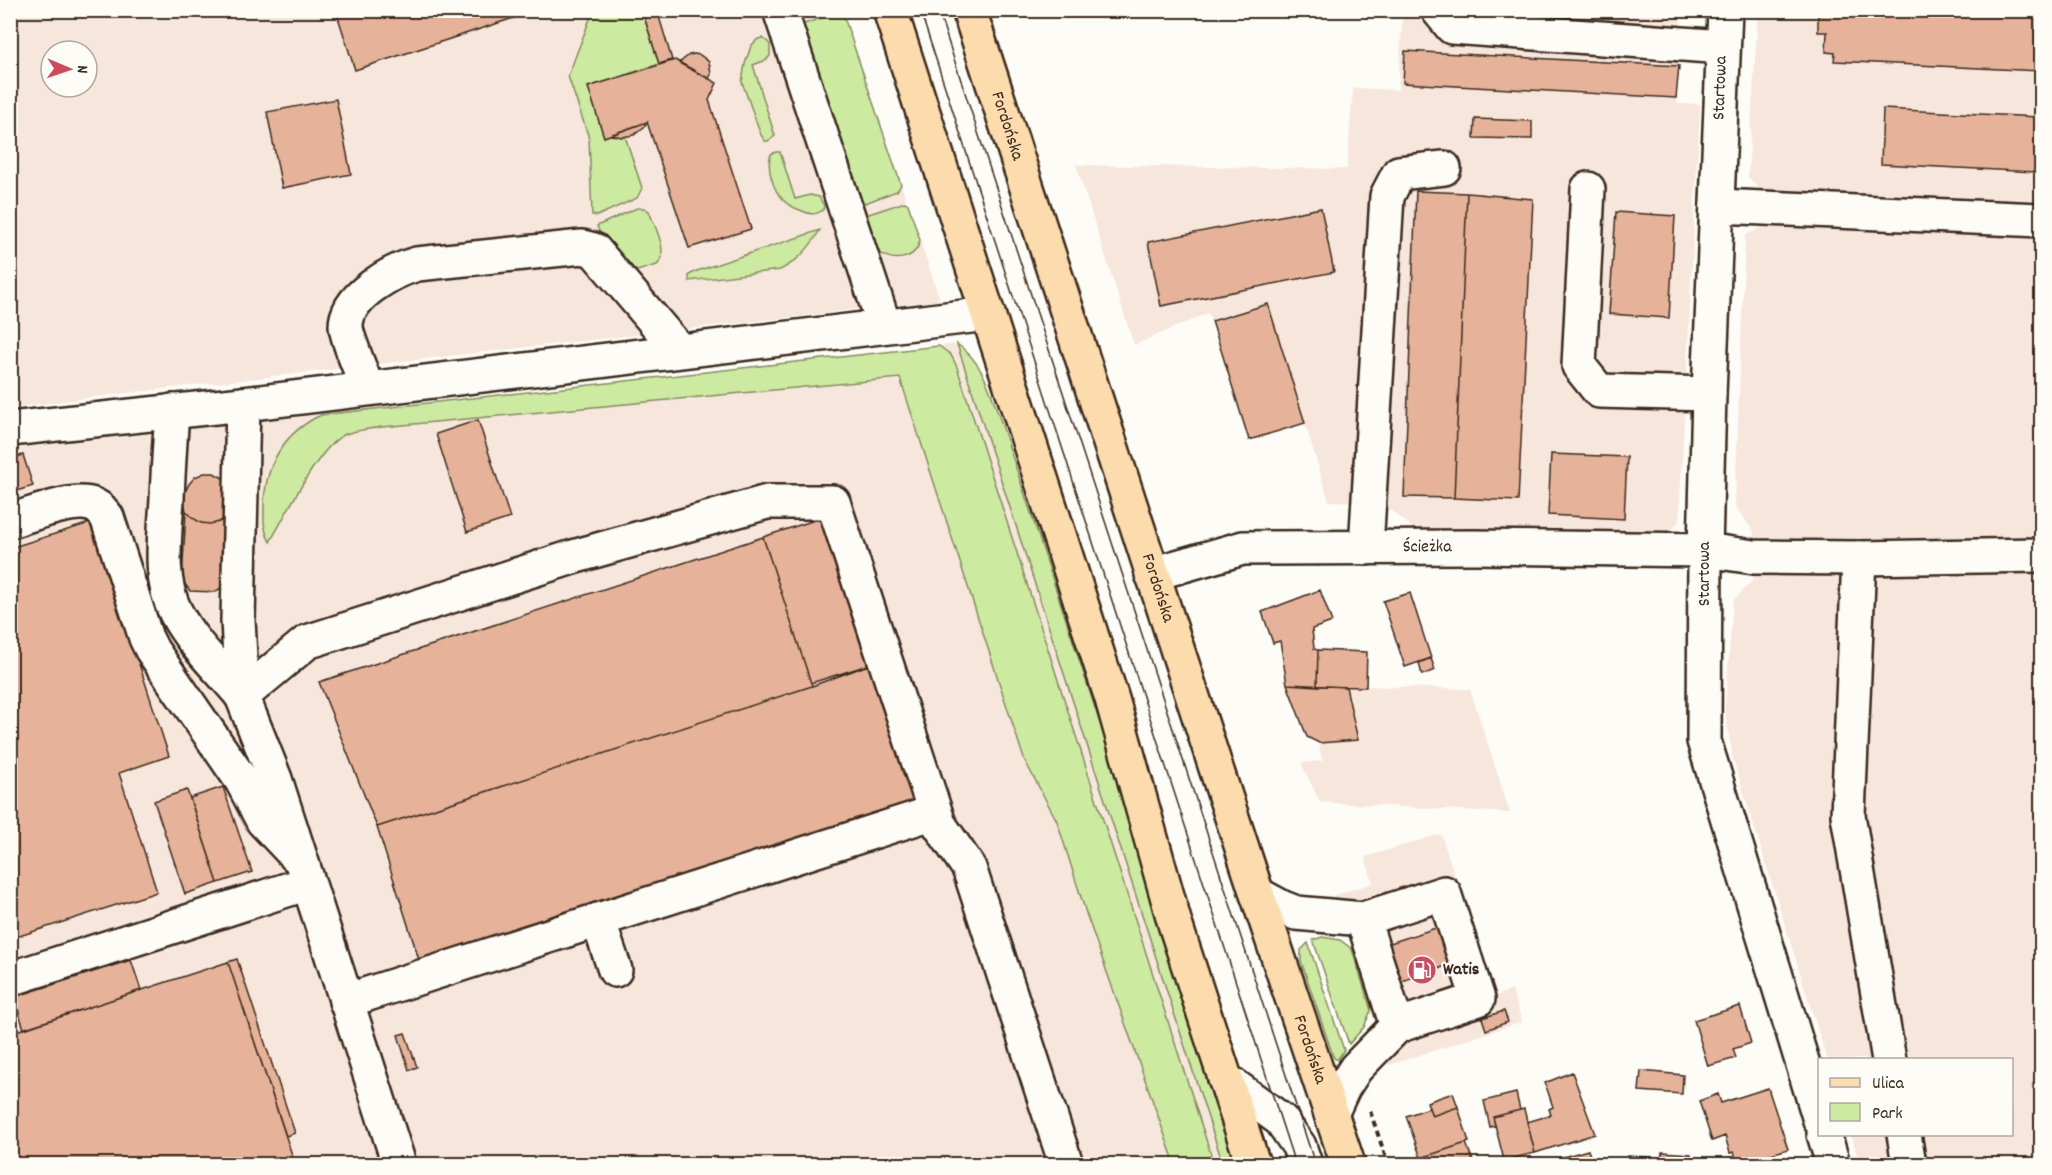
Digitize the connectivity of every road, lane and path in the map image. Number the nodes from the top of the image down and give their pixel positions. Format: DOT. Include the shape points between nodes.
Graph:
graph roads {
  1 [pos="780,10"];
  2 [pos="890,10"];
  3 [pos="969,10"];
  4 [pos="1438,10"];
  5 [pos="1725,10"];
  6 [pos="1723,47"];
  7 [pos="1444,168"];
  8 [pos="1588,189"];
  9 [pos="1716,206"];
  10 [pos="2042,220"];
  11 [pos="988,314"];
  12 [pos="884,325"];
  13 [pos="679,350"];
  14 [pos="367,388"];
  15 [pos="1709,394"];
  16 [pos="243,404"];
  17 [pos="172,411"];
  18 [pos="10,429"];
  19 [pos="10,521"];
  20 [pos="1366,548"];
  21 [pos="1705,550"];
  22 [pos="2042,555"];
  23 [pos="1859,558"];
  24 [pos="1152,574"];
  25 [pos="242,696"];
  26 [pos="935,812"];
  27 [pos="305,873"];
  28 [pos="1257,894"];
  29 [pos="1363,919"];
  30 [pos="598,920"];
  31 [pos="615,970"];
  32 [pos="10,979"];
  33 [pos="346,1001"];
  34 [pos="1397,1026"];
  35 [pos="1889,1058"];
  36 [pos="1225,1079"];
  37 [pos="1818,1113"];
  38 [pos="1331,1114"];
  39 [pos="1825,1136"];
  40 [pos="1904,1136"];
  41 [pos="399,1164"];
  42 [pos="1066,1164"];
  43 [pos="1253,1164"];
  44 [pos="1305,1164"];
  45 [pos="1348,1164"];
  46 [pos="1833,1164"];
  47 [pos="1909,1164"];
  1 -- 12 [label="street"];
  2 -- 11 [label="main road"];
  3 -- 24 [label="main road, Fordońska"];
  4 -- 6 [label="street" via="1452,27"];
  5 -- 6 [label="street, Startowa"];
  6 -- 9 [label="street, Startowa"];
  7 -- 20 [label="street" via="1399,173 1387,196"];
  8 -- 15 [label="street" via="1579,366 1599,391"];
  9 -- 10 [label="street"];
  9 -- 15 [label="street, Startowa"];
  11 -- 12 [label="street"];
  11 -- 36 [label="main road" via="1112,699 1175,924"];
  12 -- 13 [label="street"];
  13 -- 14 [label="street"];
  13 -- 14 [label="street" via="594,250 582,247 417,264 382,280 351,308 346,326"];
  14 -- 16 [label="street"];
  15 -- 21 [label="street, Startowa"];
  16 -- 17 [label="street"];
  16 -- 25 [label="street" via="238,620"];
  17 -- 18 [label="street"];
  17 -- 25 [label="street" via="165,530 168,592 185,629"];
  19 -- 27 [label="street" via="77,503 93,505 107,517 152,650 242,781 263,821"];
  20 -- 21 [label="street, Ścieżka"];
  20 -- 24 [label="street, Ścieżka" via="1243,548"];
  21 -- 23 [label="street, Ścieżka" via="1754,557"];
  21 -- 37 [label="street, Startowa" via="1704,741"];
  22 -- 23 [label="street, Ścieżka"];
  23 -- 35 [label="street" via="1848,815"];
  24 -- 28 [label="main road, Fordońska"];
  25 -- 26 [label="street" via="307,642 573,557 767,502 833,502"];
  25 -- 27 [label="street" via="275,779"];
  26 -- 30 [label="street" via="740,884"];
  26 -- 42 [label="street" via="969,867"];
  27 -- 32 [label="street"];
  27 -- 33 [label="street"];
  28 -- 29 [label="street" via="1296,913"];
  28 -- 38 [label="main road, Fordońska"];
  29 -- 34 [label="street"];
  29 -- 34 [label="street" via="1444,893 1478,999"];
  30 -- 31 [label="street"];
  30 -- 33 [label="street"];
  33 -- 41 [label="street"];
  34 -- 38 [label="street" via="1356,1068"];
  36 -- 43 [label="main road"];
  36 -- 44 [label="street" via="1281,1120 1299,1146"];
  38 -- 45 [label="main road, Fordońska"];
  39 -- 46 [label="street"];
  40 -- 47 [label="street"];
}
